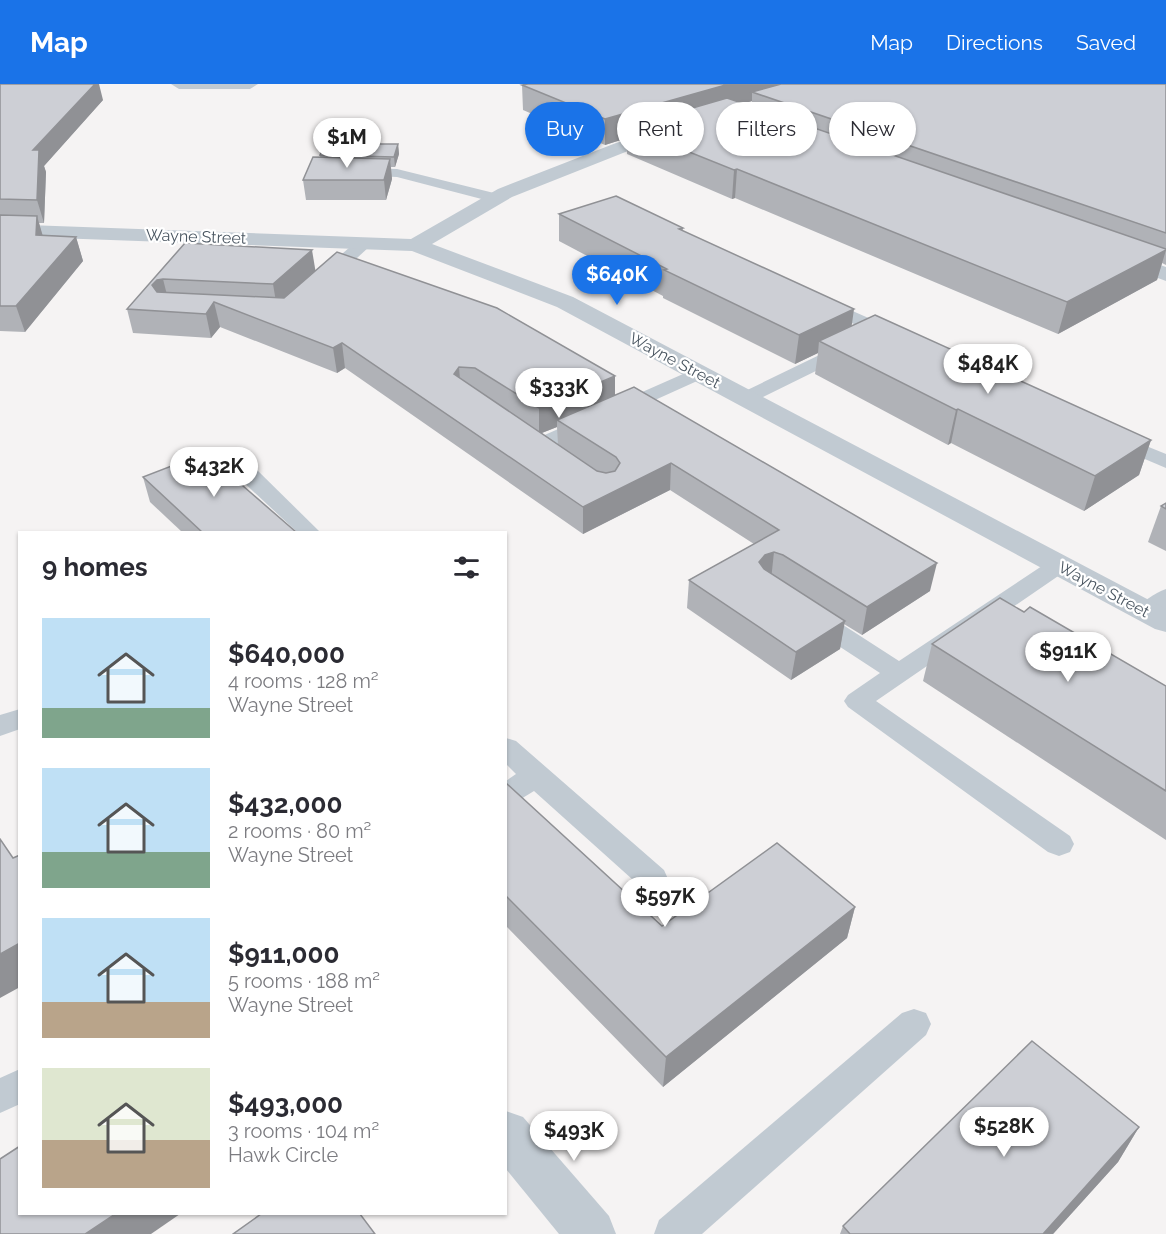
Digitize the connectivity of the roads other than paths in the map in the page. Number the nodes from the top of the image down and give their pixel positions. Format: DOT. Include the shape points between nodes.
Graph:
graph roads {
  1 [pos="179,84"];
  2 [pos="250,84"];
  3 [pos="617,149"];
  4 [pos="341,171"];
  5 [pos="496,198"];
  6 [pos="0,230"];
  7 [pos="364,243"];
  8 [pos="415,246"];
  9 [pos="1100,251"];
  10 [pos="1166,274"];
  11 [pos="315,287"];
  12 [pos="807,296"];
  13 [pos="883,331"];
  14 [pos="904,340"];
  15 [pos="699,373"];
  16 [pos="746,398"];
  17 [pos="518,432"];
  18 [pos="1101,433"];
  19 [pos="538,445"];
  20 [pos="1166,462"];
  21 [pos="577,471"];
  22 [pos="248,474"];
  23 [pos="308,531"];
  24 [pos="1059,565"];
  25 [pos="1166,597"];
  26 [pos="790,602"];
  27 [pos="1156,617"];
  28 [pos="899,673"];
  29 [pos="18,719"];
  30 [pos="0,726"];
  31 [pos="507,749"];
  32 [pos="536,776"];
  33 [pos="507,793"];
  34 [pos="1059,844"];
  35 [pos="653,879"];
  36 [pos="914,1024"];
  37 [pos="18,1086"];
  38 [pos="0,1097"];
  39 [pos="507,1134"];
  40 [pos="591,1234"];
  41 [pos="673,1234"];
  1 -- 2 [label="street"];
  3 -- 5 [label="street"];
  4 -- 5 [label="lane" via="397,172"];
  5 -- 8 [label="street"];
  6 -- 7 [label="street, Wayne Street"];
  7 -- 8 [label="street, Wayne Street"];
  7 -- 11 [label="lane"];
  8 -- 15 [label="street, Wayne Street" via="565,302"];
  9 -- 10 [label="street"];
  12 -- 13 [label="lane"];
  13 -- 14 [label="lane"];
  13 -- 16 [label="lane"];
  15 -- 16 [label="street, Wayne Street"];
  15 -- 19 [label="lane"];
  16 -- 24 [label="street, Wayne Street"];
  17 -- 19 [label="lane"];
  18 -- 20 [label="lane"];
  19 -- 21 [label="lane"];
  22 -- 23 [label="lane"];
  24 -- 27 [label="street, Wayne Street"];
  24 -- 28 [label="lane"];
  25 -- 27 [label="lane"];
  26 -- 28 [label="lane"];
  28 -- 34 [label="lane" via="856,701"];
  29 -- 30 [label="lane"];
  31 -- 32 [label="lane"];
  32 -- 33 [label="lane"];
  32 -- 35 [label="lane"];
  36 -- 41 [label="lane"];
  37 -- 38 [label="lane"];
  39 -- 40 [label="street"];
}
